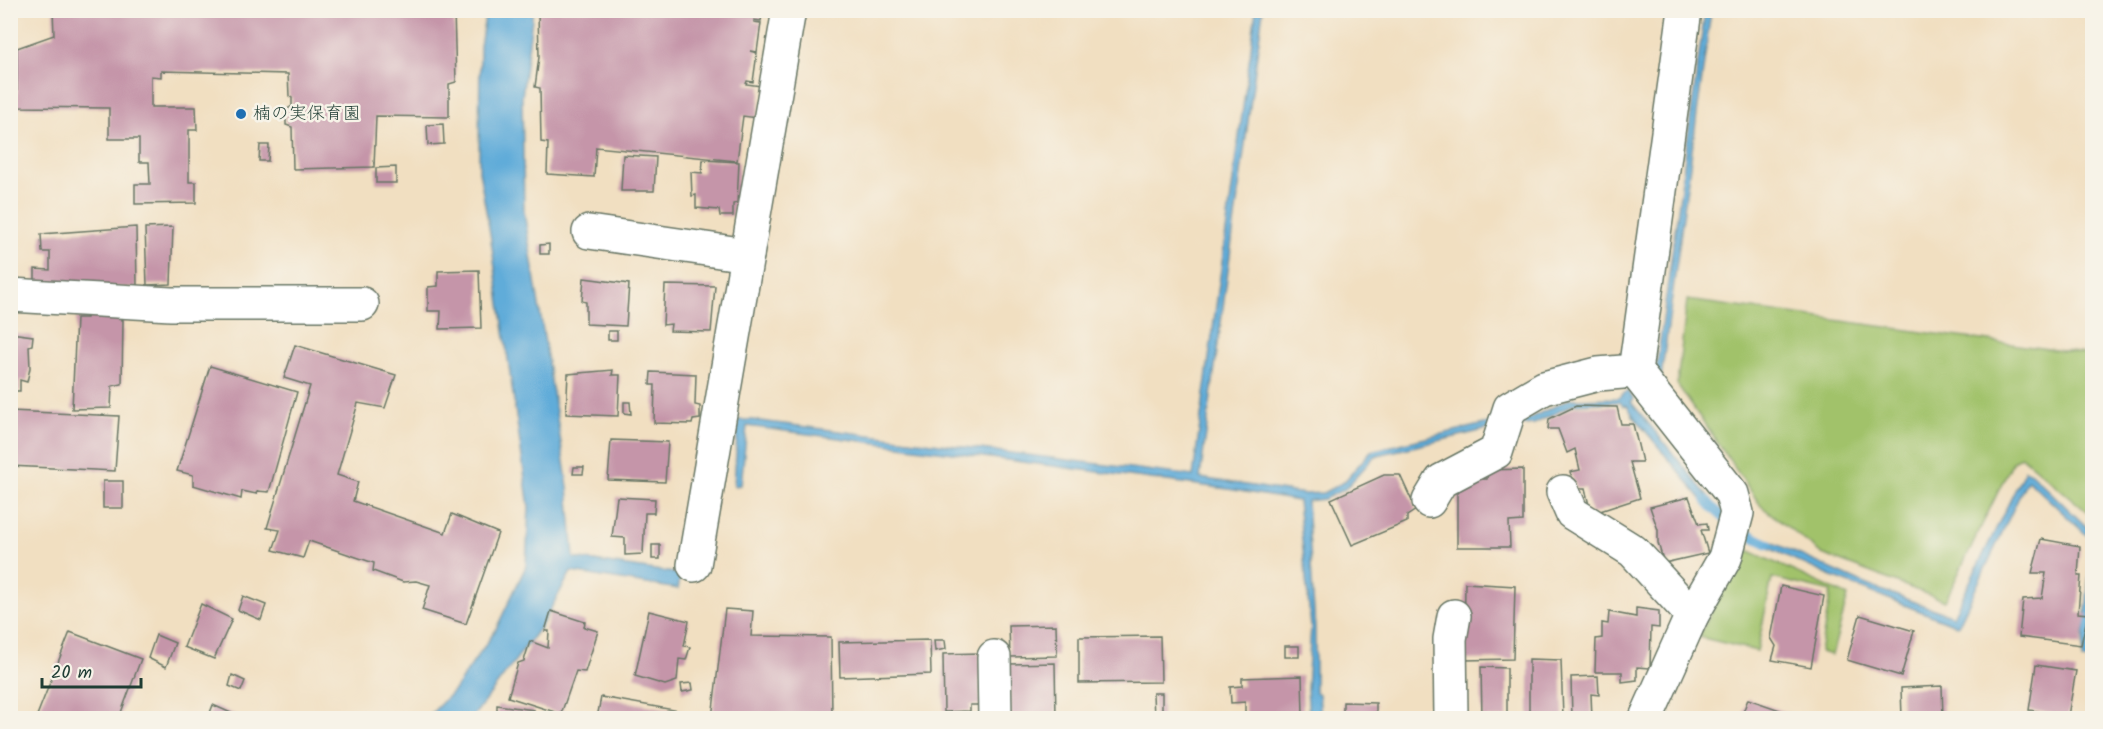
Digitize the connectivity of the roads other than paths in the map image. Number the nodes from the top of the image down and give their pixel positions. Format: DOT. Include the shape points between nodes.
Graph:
graph roads {
  1 [pos="789,10"];
  2 [pos="1685,10"];
  3 [pos="589,232"];
  4 [pos="747,255"];
  5 [pos="10,295"];
  6 [pos="362,304"];
  7 [pos="1635,371"];
  8 [pos="1563,492"];
  9 [pos="1429,501"];
  10 [pos="694,566"];
  11 [pos="1692,615"];
  12 [pos="1454,616"];
  13 [pos="994,657"];
  14 [pos="995,718"];
  15 [pos="1451,718"];
  16 [pos="1646,718"];
  1 -- 4 [label="street"];
  2 -- 7 [label="street"];
  3 -- 4 [label="street"];
  4 -- 10 [label="street"];
  5 -- 6 [label="street" via="171,304"];
  7 -- 9 [label="street" via="1599,374 1544,388 1510,408 1496,452 1441,481"];
  7 -- 11 [label="street" via="1732,494 1737,513 1725,558"];
  8 -- 11 [label="street" via="1572,513 1633,551"];
  11 -- 16 [label="street"];
  12 -- 15 [label="street" via="1450,639"];
  13 -- 14 [label="street"];
}
